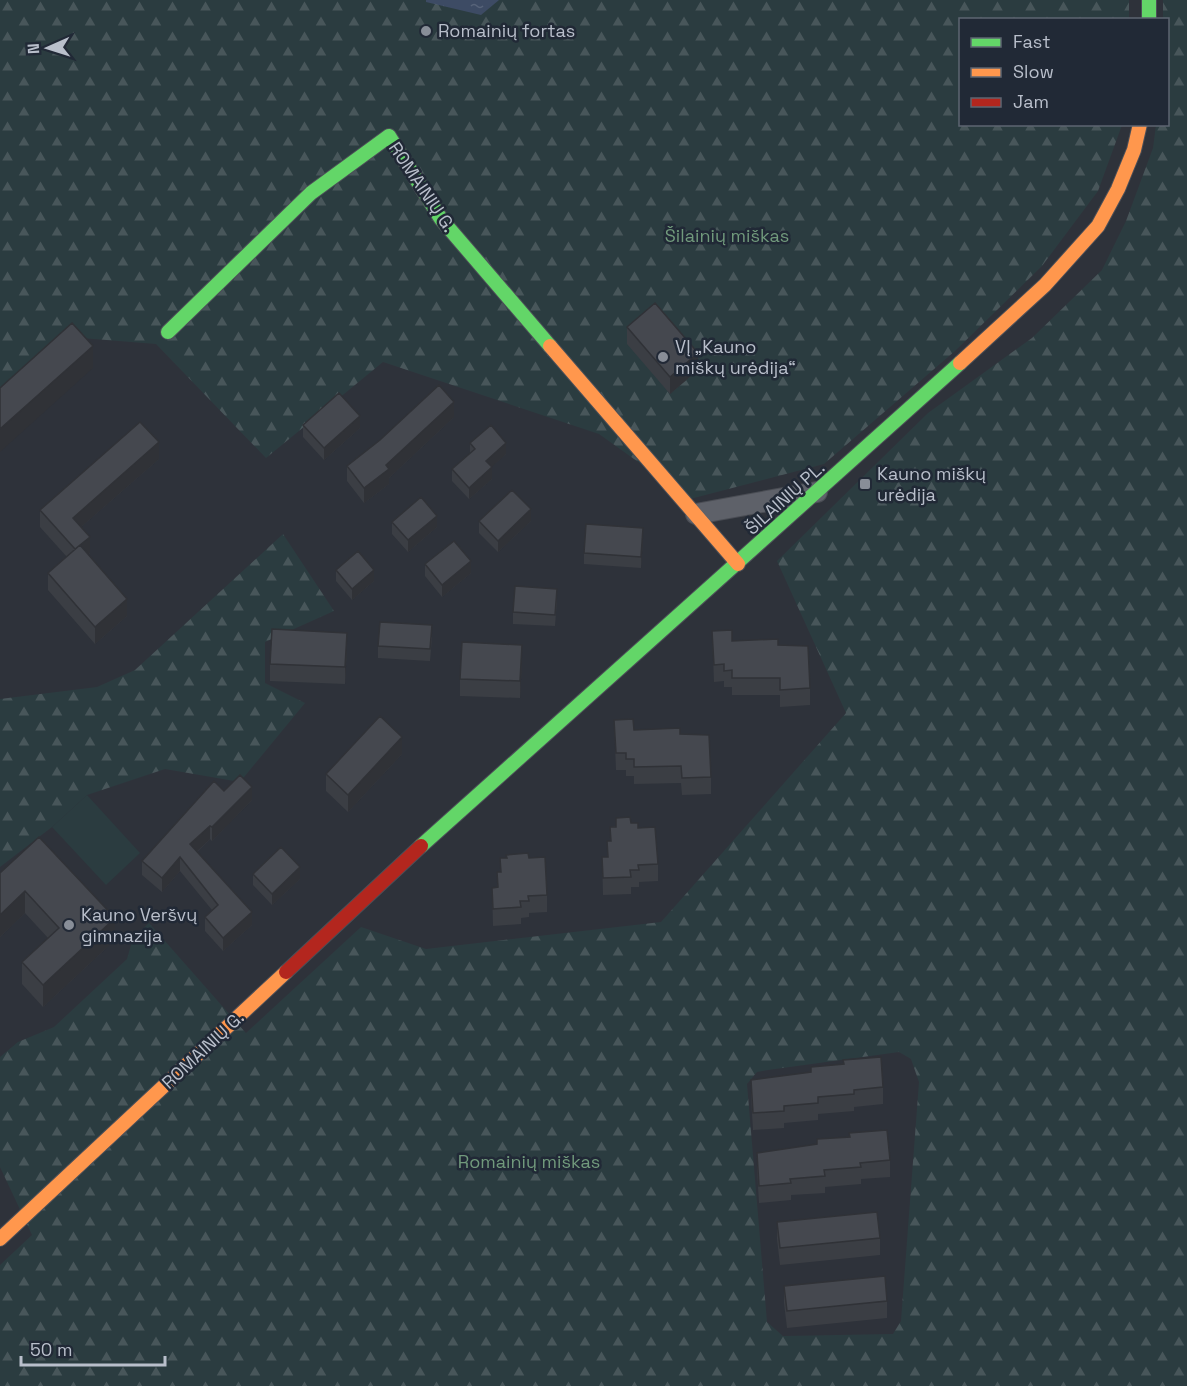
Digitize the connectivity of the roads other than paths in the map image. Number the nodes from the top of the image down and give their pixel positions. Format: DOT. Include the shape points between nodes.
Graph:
graph roads {
  1 [pos="1149,0"];
  2 [pos="1149,18"];
  3 [pos="1140,126"];
  4 [pos="168,332"];
  5 [pos="820,491"];
  6 [pos="696,514"];
  7 [pos="738,564"];
  8 [pos="405,861"];
  9 [pos="0,1239"];
  1 -- 2 [label="main road"];
  3 -- 5 [label="main road, ŠILAINIŲ PL." via="1118,189 1098,226 1079,248 1045,285"];
  4 -- 6 [label="main road, ROMAINIŲ G." via="311,192 389,136 441,219"];
  5 -- 6 [label="street"];
  5 -- 7 [label="main road, ŠILAINIŲ PL."];
  6 -- 7 [label="main road, ROMAINIŲ G."];
  7 -- 8 [label="main road, ŠILAINIŲ PL."];
  8 -- 9 [label="main road, ROMAINIŲ G."];
}
